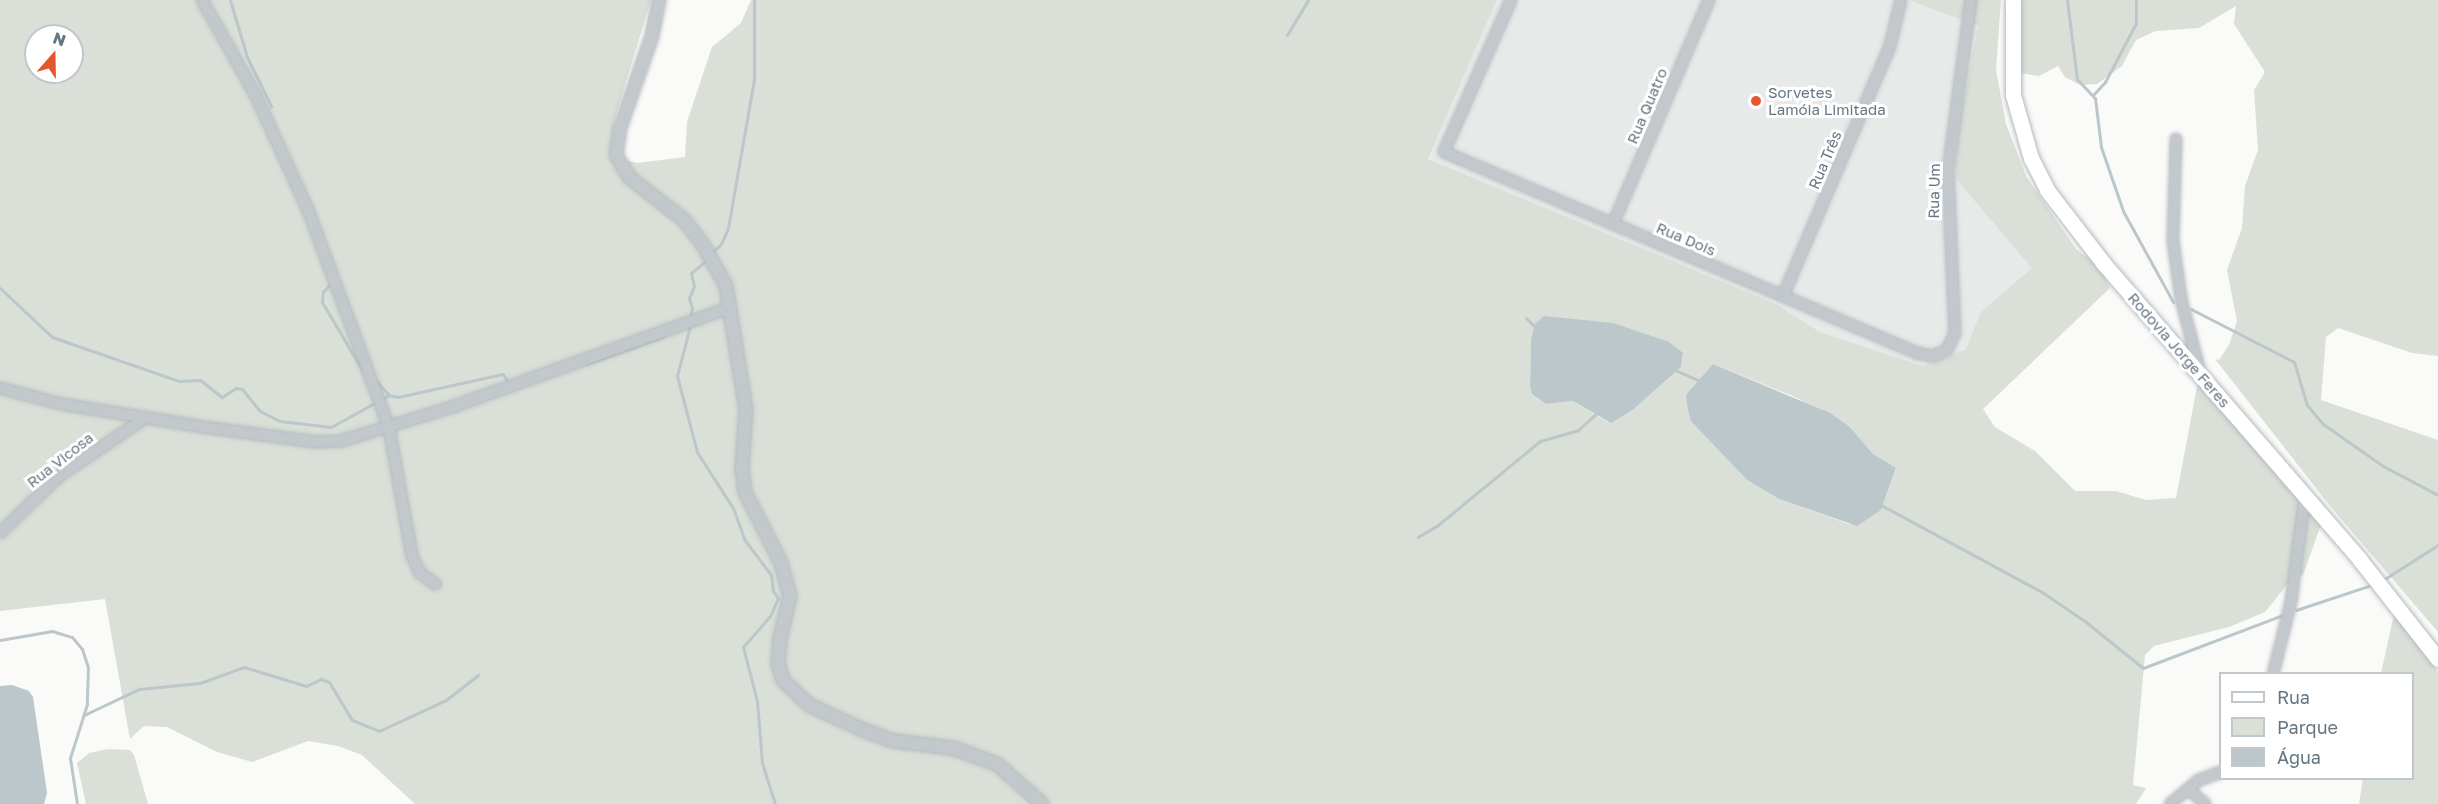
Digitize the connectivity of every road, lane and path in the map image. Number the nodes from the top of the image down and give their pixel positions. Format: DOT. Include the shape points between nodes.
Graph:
graph roads {
  1 [pos="202,0"];
  2 [pos="659,0"];
  3 [pos="1511,0"];
  4 [pos="1709,0"];
  5 [pos="1900,0"];
  6 [pos="1971,0"];
  7 [pos="2013,0"];
  8 [pos="2176,139"];
  9 [pos="1613,224"];
  10 [pos="1783,296"];
  11 [pos="731,307"];
  12 [pos="1917,353"];
  13 [pos="2201,375"];
  14 [pos="0,388"];
  15 [pos="144,418"];
  16 [pos="389,428"];
  17 [pos="2305,496"];
  18 [pos="0,533"];
  19 [pos="435,584"];
  20 [pos="2438,659"];
  21 [pos="2273,672"];
  22 [pos="2219,772"];
  23 [pos="2188,789"];
  24 [pos="1042,804"];
  25 [pos="2169,804"];
  26 [pos="2205,804"];
  1 -- 16 [label="street" via="287,160"];
  2 -- 11 [label="street" via="652,36 620,128 616,155 630,178 667,204 702,243 726,286"];
  3 -- 9 [label="street, Rua Dois" via="1444,152"];
  4 -- 9 [label="street, Rua Quatro"];
  5 -- 10 [label="street, Rua Três" via="1890,46"];
  6 -- 12 [label="street, Rua Um" via="1949,162 1948,238 1955,333 1940,355"];
  7 -- 13 [label="main road, Rodovia Jorge Feres" via="2013,95 2037,169 2068,220"];
  8 -- 13 [label="street" via="2173,242 2181,299"];
  9 -- 10 [label="street, Rua Dois"];
  10 -- 12 [label="street, Rua Dois"];
  11 -- 16 [label="street"];
  11 -- 24 [label="street" via="746,409 745,492 781,563 790,596 778,663 783,680 809,705 863,730 894,741 953,748 997,764"];
  13 -- 17 [label="main road, Rodovia Jorge Feres"];
  14 -- 15 [label="street" via="61,405"];
  15 -- 16 [label="street" via="316,442 341,441"];
  15 -- 18 [label="street, Rua Vicosa" via="59,476"];
  16 -- 19 [label="street" via="412,556 420,573"];
  17 -- 20 [label="main road, Rodovia Jorge Feres"];
  17 -- 21 [label="street" via="2290,602"];
  22 -- 23 [label="street" via="2206,775"];
  23 -- 25 [label="street"];
  23 -- 26 [label="street"];
}
